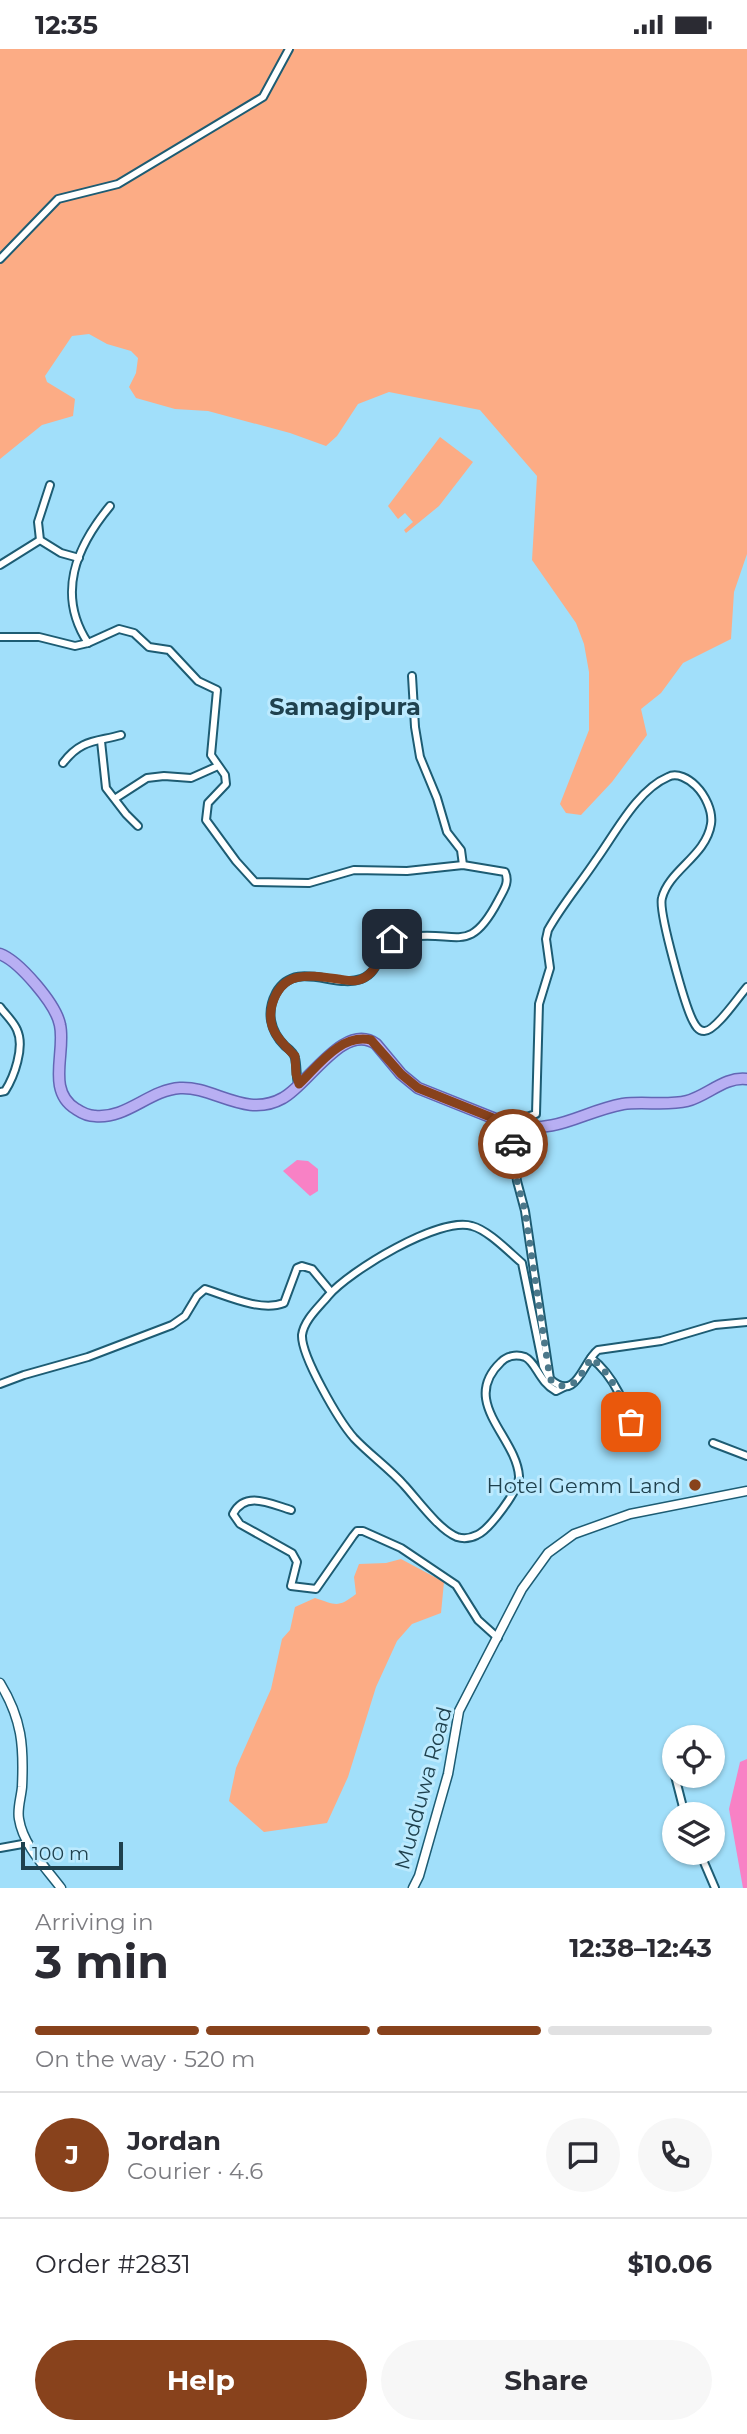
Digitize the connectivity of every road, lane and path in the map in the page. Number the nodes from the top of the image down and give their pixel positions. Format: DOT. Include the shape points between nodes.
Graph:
graph roads {
  1 [pos="289,49"];
  2 [pos="0,259"];
  3 [pos="50,485"];
  4 [pos="110,506"];
  5 [pos="40,540"];
  6 [pos="79,558"];
  7 [pos="0,565"];
  8 [pos="0,637"];
  9 [pos="88,643"];
  10 [pos="412,676"];
  11 [pos="121,735"];
  12 [pos="101,741"];
  13 [pos="63,762"];
  14 [pos="218,766"];
  15 [pos="116,798"];
  16 [pos="138,826"];
  17 [pos="463,865"];
  18 [pos="0,954"];
  19 [pos="747,986"];
  20 [pos="0,1007"];
  21 [pos="747,1079"];
  22 [pos="299,1084"];
  23 [pos="0,1093"];
  24 [pos="514,1126"];
  25 [pos="331,1292"];
  26 [pos="747,1322"];
  27 [pos="591,1358"];
  28 [pos="550,1379"];
  29 [pos="0,1384"];
  30 [pos="564,1387"];
  31 [pos="636,1435"];
  32 [pos="713,1443"];
  33 [pos="747,1456"];
  34 [pos="747,1491"];
  35 [pos="291,1510"];
  36 [pos="498,1638"];
  37 [pos="0,1683"];
  38 [pos="28,1843"];
  39 [pos="0,1848"];
  40 [pos="705,1865"];
  41 [pos="61,1888"];
  42 [pos="412,1888"];
  43 [pos="715,1888"];
  1 -- 2 [label="street" via="263,97 118,184 58,199"];
  3 -- 5 [label="street" via="38,522"];
  4 -- 6 [label="street" via="94,525"];
  5 -- 6 [label="street"];
  5 -- 7 [label="street"];
  6 -- 9 [label="street" via="72,576 71,607"];
  8 -- 9 [label="street" via="39,638 75,646"];
  9 -- 14 [label="street" via="119,629 134,633 149,647 169,650 198,681 217,690 211,755"];
  10 -- 17 [label="street" via="421,757 447,832 461,850"];
  11 -- 12 [label="street"];
  12 -- 13 [label="street" via="90,740"];
  12 -- 15 [label="street" via="106,788"];
  14 -- 15 [label="street" via="191,778 147,778"];
  14 -- 17 [label="street" via="226,785 208,803 206,820 255,882 309,883 354,870"];
  15 -- 16 [label="street"];
  17 -- 22 [label="street" via="501,870 508,878 491,915 477,931 463,938 425,934 392,939 372,972 360,980 294,977 283,984 270,1014 272,1029 295,1056"];
  18 -- 22 [label="main road" via="22,968 56,1013 62,1032 61,1089 72,1107 85,1114 117,1113 158,1092 181,1088 247,1105 267,1104"];
  19 -- 24 [label="street" via="712,1029 698,1029 661,904 665,889 703,846 711,813 695,785 670,775 621,820 548,930 550,968 539,1004 536,1114 516,1120"];
  20 -- 23 [label="street" via="18,1031 20,1042 14,1075"];
  21 -- 24 [label="main road" via="731,1081 687,1101 622,1104 554,1127"];
  22 -- 24 [label="main road" via="343,1044 366,1039 418,1088"];
  24 -- 28 [label="street" via="517,1181"];
  25 -- 28 [label="street" via="379,1257 430,1232 473,1226 522,1263 543,1366"];
  25 -- 29 [label="street" via="312,1269 302,1265 284,1303 276,1306 205,1289 186,1316 172,1325"];
  25 -- 30 [label="street" via="309,1319 302,1339 333,1407 354,1437 456,1537 478,1535 486,1528 519,1480 487,1403 491,1371 507,1357 522,1356 545,1385 556,1391"];
  26 -- 27 [label="street" via="597,1350"];
  27 -- 30 [label="street" via="579,1380"];
  27 -- 31 [label="street" via="615,1387"];
  28 -- 30 [label="street"];
  32 -- 33 [label="street"];
  34 -- 36 [label="street, Mudduwa Road" via="630,1514 574,1534 548,1553 533,1572"];
  35 -- 36 [label="street" via="253,1499 237,1506 233,1514 240,1524 292,1553 296,1562 291,1586 316,1589 357,1531 363,1531 401,1548 456,1585 478,1620"];
  36 -- 42 [label="street, Mudduwa Road" via="459,1711 448,1774"];
  37 -- 38 [label="street" via="22,1734 18,1813"];
  38 -- 39 [label="street"];
  38 -- 41 [label="street"];
  40 -- 43 [label="street"];
}
